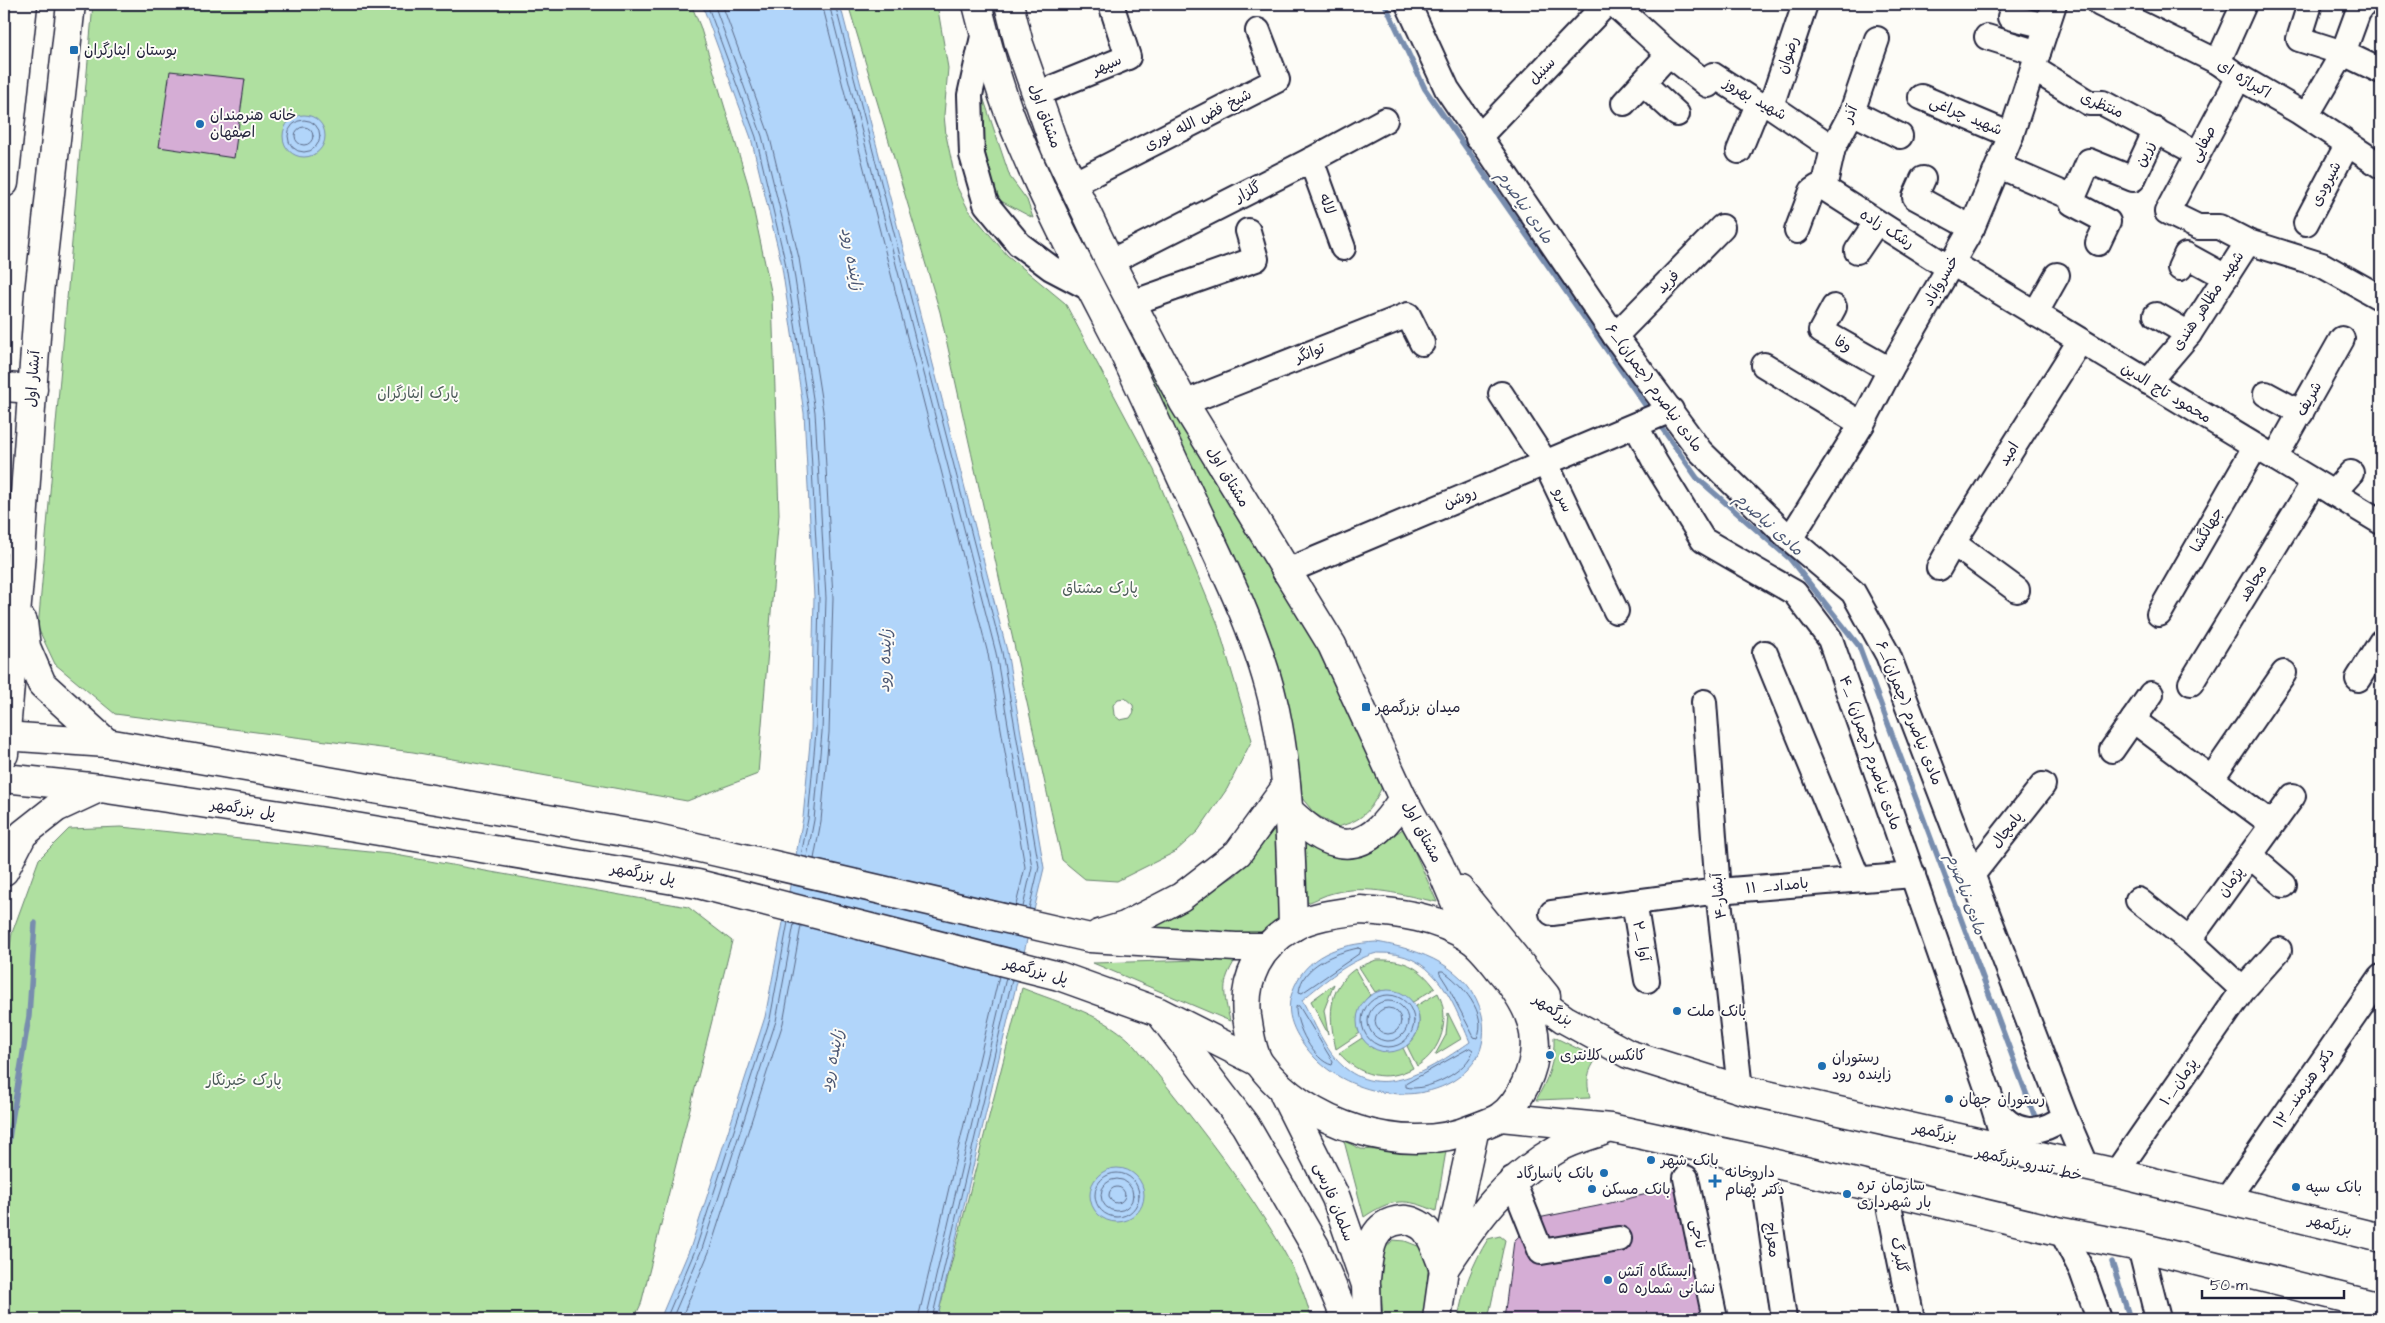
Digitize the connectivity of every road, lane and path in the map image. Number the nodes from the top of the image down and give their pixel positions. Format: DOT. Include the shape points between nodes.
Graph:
graph roads {
  1 [pos="23,4"];
  2 [pos="71,4"];
  3 [pos="977,4"];
  4 [pos="1009,4"];
  5 [pos="1111,4"];
  6 [pos="1408,4"];
  7 [pos="1606,4"];
  8 [pos="1614,4"];
  9 [pos="1805,4"];
  10 [pos="2054,4"];
  11 [pos="2100,4"];
  12 [pos="2244,4"];
  13 [pos="2310,4"];
  14 [pos="2364,4"];
  15 [pos="2138,12"];
  16 [pos="2010,17"];
  17 [pos="2046,26"];
  18 [pos="1258,31"];
  19 [pos="984,32"];
  20 [pos="1987,37"];
  21 [pos="1877,39"];
  22 [pos="2343,53"];
  23 [pos="1669,54"];
  24 [pos="2036,61"];
  25 [pos="2218,62"];
  26 [pos="2381,71"];
  27 [pos="2239,77"];
  28 [pos="1643,83"];
  29 [pos="1036,94"];
  30 [pos="1921,96"];
  31 [pos="1624,104"];
  32 [pos="1764,105"];
  33 [pos="2311,108"];
  34 [pos="1852,112"];
  35 [pos="1677,114"];
  36 [pos="1385,120"];
  37 [pos="2156,130"];
  38 [pos="2011,135"];
  39 [pos="1900,136"];
  40 [pos="1478,138"];
  41 [pos="2347,145"];
  42 [pos="1833,148"];
  43 [pos="1740,151"];
  44 [pos="2197,153"];
  45 [pos="1312,160"];
  46 [pos="1999,166"];
  47 [pos="2381,166"];
  48 [pos="1924,179"];
  49 [pos="4,183"];
  50 [pos="1073,184"];
  51 [pos="1824,188"];
  52 [pos="2073,198"];
  53 [pos="2167,212"];
  54 [pos="1876,223"];
  55 [pos="2306,223"];
  56 [pos="1722,227"];
  57 [pos="1972,228"];
  58 [pos="1797,231"];
  59 [pos="1248,232"];
  60 [pos="2098,242"];
  61 [pos="2248,242"];
  62 [pos="1343,248"];
  63 [pos="1857,251"];
  64 [pos="1110,262"];
  65 [pos="1952,263"];
  66 [pos="2180,268"];
  67 [pos="2057,275"];
  68 [pos="2226,277"];
  69 [pos="1091,289"];
  70 [pos="2380,294"];
  71 [pos="1132,303"];
  72 [pos="1834,307"];
  73 [pos="2035,314"];
  74 [pos="2156,315"];
  75 [pos="2188,334"];
  76 [pos="1614,336"];
  77 [pos="2342,339"];
  78 [pos="2080,341"];
  79 [pos="1422,343"];
  80 [pos="1764,364"];
  81 [pos="1890,370"];
  82 [pos="2148,382"];
  83 [pos="4,387"];
  84 [pos="33,389"];
  85 [pos="1501,394"];
  86 [pos="2266,394"];
  87 [pos="1184,403"];
  88 [pos="1671,410"];
  89 [pos="2301,413"];
  90 [pos="1862,424"];
  91 [pos="1636,426"];
  92 [pos="2265,452"];
  93 [pos="1545,462"];
  94 [pos="2351,473"];
  95 [pos="2324,488"];
  96 [pos="2381,522"];
  97 [pos="1790,539"];
  98 [pos="1953,543"];
  99 [pos="1939,568"];
  100 [pos="1285,572"];
  101 [pos="19,580"];
  102 [pos="2017,590"];
  103 [pos="1616,611"];
  104 [pos="2159,614"];
  105 [pos="2381,642"];
  106 [pos="1765,653"];
  107 [pos="2284,673"];
  108 [pos="2358,679"];
  109 [pos="2191,683"];
  110 [pos="2151,694"];
  111 [pos="1704,702"];
  112 [pos="2133,720"];
  113 [pos="4,742"];
  114 [pos="107,743"];
  115 [pos="2112,750"];
  116 [pos="4,778"];
  117 [pos="2212,778"];
  118 [pos="2043,785"];
  119 [pos="100,788"];
  120 [pos="2293,796"];
  121 [pos="1287,798"];
  122 [pos="1403,799"];
  123 [pos="2272,824"];
  124 [pos="2250,856"];
  125 [pos="1439,864"];
  126 [pos="4,871"];
  127 [pos="1913,875"];
  128 [pos="1972,875"];
  129 [pos="1858,878"];
  130 [pos="2284,885"];
  131 [pos="1718,891"];
  132 [pos="2138,900"];
  133 [pos="1634,902"];
  134 [pos="1552,913"];
  135 [pos="1078,936"];
  136 [pos="1281,936"];
  137 [pos="1471,939"];
  138 [pos="2189,940"];
  139 [pos="2279,950"];
  140 [pos="2381,977"];
  141 [pos="1508,980"];
  142 [pos="1647,980"];
  143 [pos="2243,990"];
  144 [pos="1159,1012"];
  145 [pos="1569,1022"];
  146 [pos="1258,1062"];
  147 [pos="1740,1089"];
  148 [pos="1282,1090"];
  149 [pos="1993,1105"];
  150 [pos="2065,1116"];
  151 [pos="1501,1117"];
  152 [pos="1563,1123"];
  153 [pos="1475,1128"];
  154 [pos="1610,1128"];
  155 [pos="2006,1148"];
  156 [pos="1759,1160"];
  157 [pos="2086,1167"];
  158 [pos="2116,1173"];
  159 [pos="1686,1178"];
  160 [pos="1512,1179"];
  161 [pos="1886,1190"];
  162 [pos="2227,1199"];
  163 [pos="2062,1232"];
  164 [pos="2381,1238"];
  165 [pos="1619,1239"];
  166 [pos="2140,1248"];
  167 [pos="2381,1248"];
  168 [pos="1444,1269"];
  169 [pos="1366,1285"];
  170 [pos="2381,1294"];
  171 [pos="2381,1307"];
  172 [pos="1346,1319"];
  173 [pos="1367,1319"];
  174 [pos="1436,1319"];
  175 [pos="1715,1319"];
  176 [pos="1784,1319"];
  177 [pos="1912,1319"];
  178 [pos="2099,1319"];
  179 [pos="2158,1319"];
  1 -- 49 [label="main road"];
  2 -- 84 [label="main road, آبشار اول" via="39,293"];
  3 -- 19 [label="main road, مشتاق اول"];
  4 -- 29 [label="main road, مشتاق اول"];
  5 -- 29 [label="street, سپهر" via="1128,57"];
  6 -- 40 [label="street, ۶_مادی نیاصرم (چمران)" via="1447,89"];
  7 -- 40 [label="street, سنبل"];
  8 -- 23 [label="street, شهید بهروز"];
  9 -- 32 [label="street, رضوان"];
  10 -- 17 [label="street, خسروآباد"];
  11 -- 15 [label="street, اکبراژه ای"];
  12 -- 25 [label="street"];
  13 -- 22 [label="street" via="2300,39"];
  14 -- 22 [label="street"];
  15 -- 25 [label="street, اکبراژه ای"];
  16 -- 17 [label="street"];
  17 -- 24 [label="street, خسروآباد"];
  18 -- 50 [label="street, شیخ فض الله نوری" via="1277,80"];
  19 -- 69 [label="main road, مشتاق اول" via="1021,144"];
  19 -- 69 [label="street" via="970,95 972,155 986,204 1019,244 1051,268"];
  20 -- 24 [label="street, منتظری"];
  21 -- 34 [label="street, آذر"];
  22 -- 26 [label="street"];
  22 -- 33 [label="street"];
  23 -- 28 [label="street"];
  23 -- 32 [label="street, شهید بهروز" via="1708,85 1713,75"];
  24 -- 37 [label="street, منتظری" via="2089,103 2102,102"];
  24 -- 38 [label="street, خسروآباد"];
  25 -- 27 [label="street, اکبراژه ای"];
  27 -- 41 [label="street, اکبراژه ای" via="2298,111"];
  27 -- 44 [label="street, صفایی"];
  28 -- 31 [label="street"];
  28 -- 35 [label="street"];
  29 -- 50 [label="main road, مشتاق اول"];
  30 -- 38 [label="street, شهید چراغی"];
  32 -- 42 [label="street, شهید بهروز"];
  32 -- 43 [label="street, رضوان"];
  34 -- 39 [label="street"];
  34 -- 42 [label="street, آذر"];
  36 -- 45 [label="street, گلزار"];
  37 -- 44 [label="street, منتظری"];
  37 -- 52 [label="street, زرین" via="2133,179 2089,161"];
  38 -- 46 [label="street, خسروآباد"];
  40 -- 76 [label="street, ۶_مادی نیاصرم (چمران)"];
  41 -- 47 [label="street, اکبراژه ای"];
  41 -- 55 [label="street, شیرودی"];
  42 -- 51 [label="street, آذر"];
  44 -- 53 [label="street, صفایی"];
  45 -- 62 [label="street, لاله"];
  45 -- 64 [label="street, گلزار"];
  46 -- 52 [label="street"];
  46 -- 57 [label="street, خسروآباد"];
  48 -- 57 [label="street" via="1915,197"];
  50 -- 64 [label="main road, مشتاق اول"];
  51 -- 54 [label="street, رشک زاده"];
  51 -- 58 [label="street" via="1812,191"];
  52 -- 60 [label="street" via="2072,203 2108,222"];
  53 -- 61 [label="street, شهید مظاهر هندی" via="2198,227 2219,227"];
  54 -- 63 [label="street"];
  54 -- 65 [label="street, رشک زاده" via="1943,264"];
  56 -- 76 [label="street, فرید"];
  57 -- 65 [label="street, خسروآباد"];
  59 -- 71 [label="street" via="1256,258"];
  61 -- 68 [label="street, شهید مظاهر هندی"];
  61 -- 70 [label="street, شهید مظاهر هندی" via="2322,265"];
  64 -- 71 [label="main road, مشتاق اول"];
  65 -- 73 [label="street, محمود تاج الدین"];
  65 -- 81 [label="street, خسروآباد"];
  66 -- 68 [label="street" via="2186,255"];
  67 -- 73 [label="street"];
  68 -- 75 [label="street, شهید مظاهر هندی"];
  69 -- 121 [label="main road, مشتاق اول" via="1121,347 1254,641 1275,710"];
  71 -- 87 [label="main road, مشتاق اول"];
  72 -- 81 [label="street, وفا" via="1820,331"];
  73 -- 78 [label="street, محمود تاج الدین"];
  74 -- 75 [label="street"];
  75 -- 82 [label="street, شهید مظاهر هندی"];
  76 -- 88 [label="street, ۶_مادی نیاصرم (چمران)"];
  77 -- 89 [label="street, شریف"];
  78 -- 82 [label="street, محمود تاج الدین"];
  78 -- 98 [label="street, امید"];
  79 -- 87 [label="street, توانگر" via="1408,315"];
  80 -- 90 [label="street"];
  81 -- 90 [label="street, خسروآباد"];
  82 -- 92 [label="street, محمود تاج الدین"];
  83 -- 84 [label="main road"];
  84 -- 101 [label="main road, آبشار اول"];
  85 -- 93 [label="street, سرو"];
  86 -- 89 [label="street"];
  87 -- 100 [label="main road, مشتاق اول"];
  88 -- 91 [label="street, روشن"];
  88 -- 97 [label="street, ۶_مادی نیاصرم (چمران)" via="1700,452"];
  89 -- 92 [label="street, شریف"];
  90 -- 97 [label="street, خسروآباد"];
  91 -- 93 [label="street, روشن"];
  91 -- 127 [label="street, ۴_ مادی نیاصرم (چمران)" via="1703,540 1795,593 1830,639"];
  92 -- 95 [label="street, محمود تاج الدین"];
  92 -- 104 [label="street, جهانگشا"];
  93 -- 100 [label="street, روشن"];
  93 -- 103 [label="street, سرو"];
  94 -- 95 [label="street, مجاهد"];
  95 -- 96 [label="street, محمود تاج الدین"];
  95 -- 109 [label="street, مجاهد"];
  97 -- 128 [label="street, ۶_مادی نیاصرم (چمران)" via="1853,592 1884,648"];
  98 -- 99 [label="street, امید"];
  98 -- 102 [label="street"];
  100 -- 122 [label="main road, مشتاق اول" via="1332,645"];
  101 -- 113 [label="main road, آبشار اول"];
  101 -- 114 [label="main road" via="26,647 42,684"];
  105 -- 108 [label="street"];
  106 -- 129 [label="street"];
  107 -- 117 [label="street"];
  110 -- 112 [label="street"];
  111 -- 131 [label="street, ۴-آبشار"];
  112 -- 115 [label="street"];
  112 -- 117 [label="street"];
  113 -- 114 [label="main road"];
  114 -- 135 [label="main road" via="652,837"];
  116 -- 119 [label="main road, پل بزرگمهر"];
  117 -- 123 [label="street"];
  118 -- 128 [label="street, پامچال"];
  119 -- 126 [label="main road" via="56,808 23,834"];
  119 -- 144 [label="main road, پل بزرگمهر" via="311,819 698,884 1059,976"];
  120 -- 123 [label="street, پژمان"];
  121 -- 122 [label="main road" via="1311,832 1338,844 1362,841 1380,829"];
  121 -- 135 [label="main road" via="1238,852 1181,897 1125,926"];
  121 -- 136 [label="main road, مشتاق اول"];
  122 -- 125 [label="main road, مشتاق اول"];
  123 -- 124 [label="street, پژمان"];
  124 -- 130 [label="street"];
  124 -- 138 [label="street, پژمان"];
  125 -- 137 [label="main road, مشتاق اول"];
  125 -- 145 [label="main road"];
  127 -- 129 [label="street, ۱۱ _بامداد"];
  127 -- 149 [label="street, ۴_ مادی نیاصرم (چمران)"];
  128 -- 150 [label="street, ۶_مادی نیاصرم (چمران)"];
  129 -- 131 [label="street, ۱۱ _بامداد"];
  131 -- 133 [label="street, ۱۱ _بامداد"];
  131 -- 147 [label="street, ۴-آبشار"];
  132 -- 138 [label="street"];
  133 -- 134 [label="street, ۱۱ _بامداد"];
  133 -- 142 [label="street, ۲_ آوا"];
  135 -- 136 [label="main road" via="1236,947"];
  136 -- 137 [label="main road" via="1326,915 1368,910 1399,913 1436,923"];
  136 -- 146 [label="main road" via="1252,970 1245,998 1248,1027"];
  137 -- 141 [label="main road"];
  138 -- 143 [label="street"];
  139 -- 143 [label="street, ۱۰_پژمان"];
  140 -- 162 [label="street, ۱۲_دکتر هنرمند"];
  141 -- 145 [label="main road, بزرگمهر"];
  141 -- 151 [label="main road" via="1523,999 1536,1041 1531,1073 1518,1099"];
  143 -- 158 [label="street, ۱۰_پژمان"];
  144 -- 146 [label="main road, پل بزرگمهر"];
  144 -- 172 [label="main road" via="1245,1125 1315,1246"];
  145 -- 147 [label="main road, بزرگمهر" via="1628,1054"];
  145 -- 167 [label="street, خط تندرو بزرگمهر" via="1584,1042 1621,1062 1736,1099 2004,1157"];
  146 -- 148 [label="main road"];
  147 -- 155 [label="main road, بزرگمهر"];
  148 -- 153 [label="main road" via="1312,1112 1347,1127 1384,1136 1424,1140 1455,1136"];
  148 -- 169 [label="main road, سلمان فارسی" via="1336,1198"];
  149 -- 150 [label="street" via="2000,1117 2012,1126 2026,1130 2054,1125"];
  149 -- 155 [label="street, ۴_ مادی نیاصرم (چمران)"];
  150 -- 157 [label="street, ۶_مادی نیاصرم (چمران)"];
  151 -- 152 [label="main road"];
  151 -- 153 [label="main road"];
  152 -- 154 [label="main road"];
  152 -- 170 [label="street" via="1576,1113 1629,1122 2140,1235"];
  153 -- 168 [label="main road"];
  154 -- 156 [label="main road"];
  154 -- 160 [label="main road" via="1559,1147"];
  155 -- 157 [label="main road, بزرگمهر"];
  156 -- 161 [label="main road"];
  156 -- 176 [label="street, معراج"];
  157 -- 158 [label="main road, بزرگمهر"];
  158 -- 162 [label="main road, بزرگمهر"];
  159 -- 175 [label="street, ناجی"];
  160 -- 165 [label="street" via="1540,1252"];
  160 -- 168 [label="main road" via="1475,1223"];
  161 -- 163 [label="main road"];
  161 -- 177 [label="street, گلبرگ"];
  162 -- 164 [label="main road, بزرگمهر"];
  163 -- 166 [label="main road"];
  163 -- 178 [label="street" via="2082,1271"];
  166 -- 171 [label="main road"];
  166 -- 179 [label="street"];
  168 -- 169 [label="main road" via="1425,1229 1408,1220 1390,1221 1377,1231 1369,1251"];
  168 -- 174 [label="main road"];
  169 -- 173 [label="main road, سلمان فارسی"];
}
